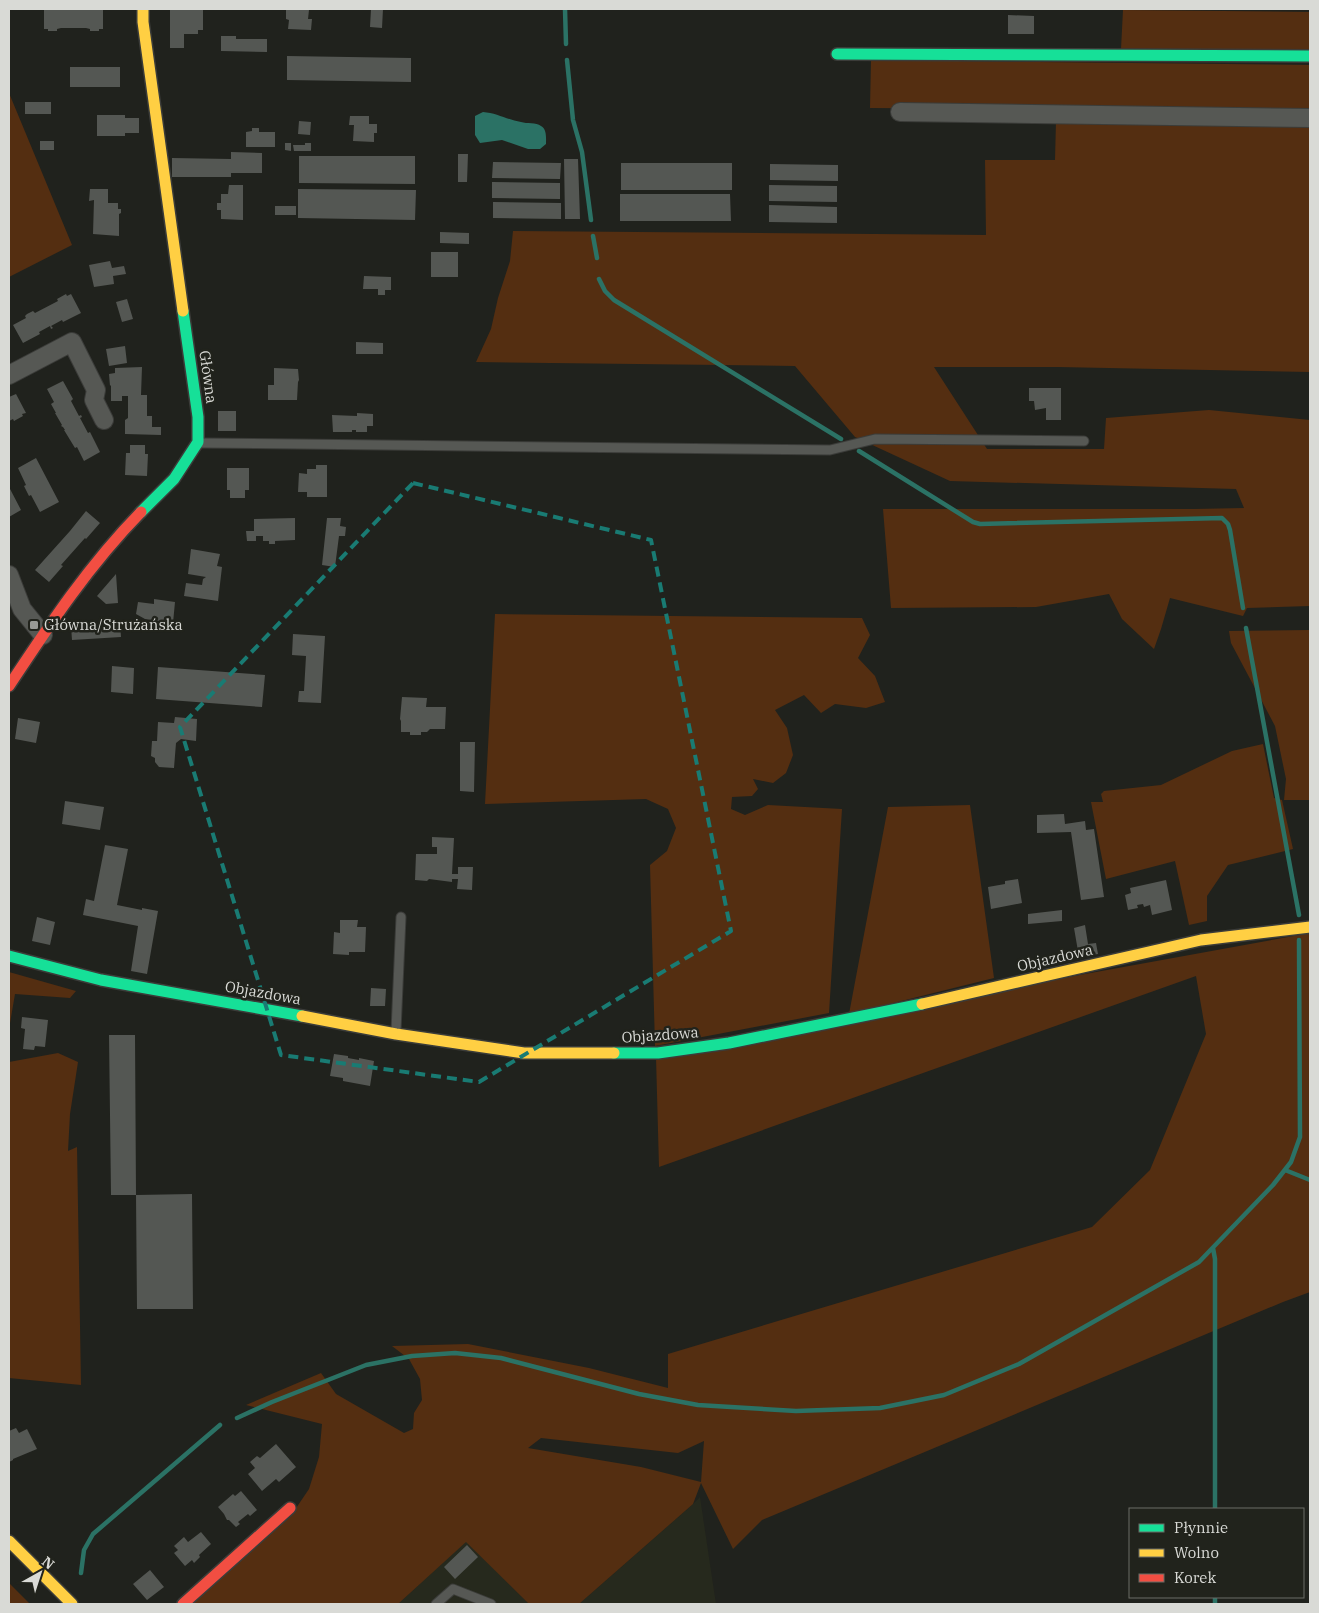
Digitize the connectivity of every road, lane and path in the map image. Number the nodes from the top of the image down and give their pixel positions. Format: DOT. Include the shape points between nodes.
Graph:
graph roads {
  1 [pos="143,9"];
  2 [pos="837,54"];
  3 [pos="1310,56"];
  4 [pos="900,112"];
  5 [pos="1310,118"];
  6 [pos="9,375"];
  7 [pos="104,420"];
  8 [pos="1084,441"];
  9 [pos="198,442"];
  10 [pos="9,575"];
  11 [pos="44,635"];
  12 [pos="9,686"];
  13 [pos="401,917"];
  14 [pos="1310,927"];
  15 [pos="9,956"];
  16 [pos="396,1034"];
  17 [pos="290,1508"];
  18 [pos="9,1541"];
  19 [pos="72,1604"];
  20 [pos="183,1604"];
  21 [pos="436,1604"];
  22 [pos="491,1604"];
  1 -- 9 [label="street, Główna" via="198,418"];
  2 -- 3 [label="street"];
  4 -- 5 [label="street"];
  6 -- 7 [label="street" via="72,342 96,390 94,400"];
  8 -- 9 [label="lane" via="875,439 830,450"];
  9 -- 11 [label="street, Główna" via="174,479 108,548"];
  10 -- 11 [label="street" via="22,608"];
  11 -- 12 [label="street, Główna"];
  13 -- 16 [label="lane"];
  14 -- 16 [label="street, Objazdowa" via="1202,940 825,1024 729,1043 658,1052 524,1053"];
  15 -- 16 [label="street, Objazdowa" via="101,980"];
  17 -- 20 [label="street"];
  18 -- 19 [label="street"];
  21 -- 22 [label="lane" via="453,1589"];
}
